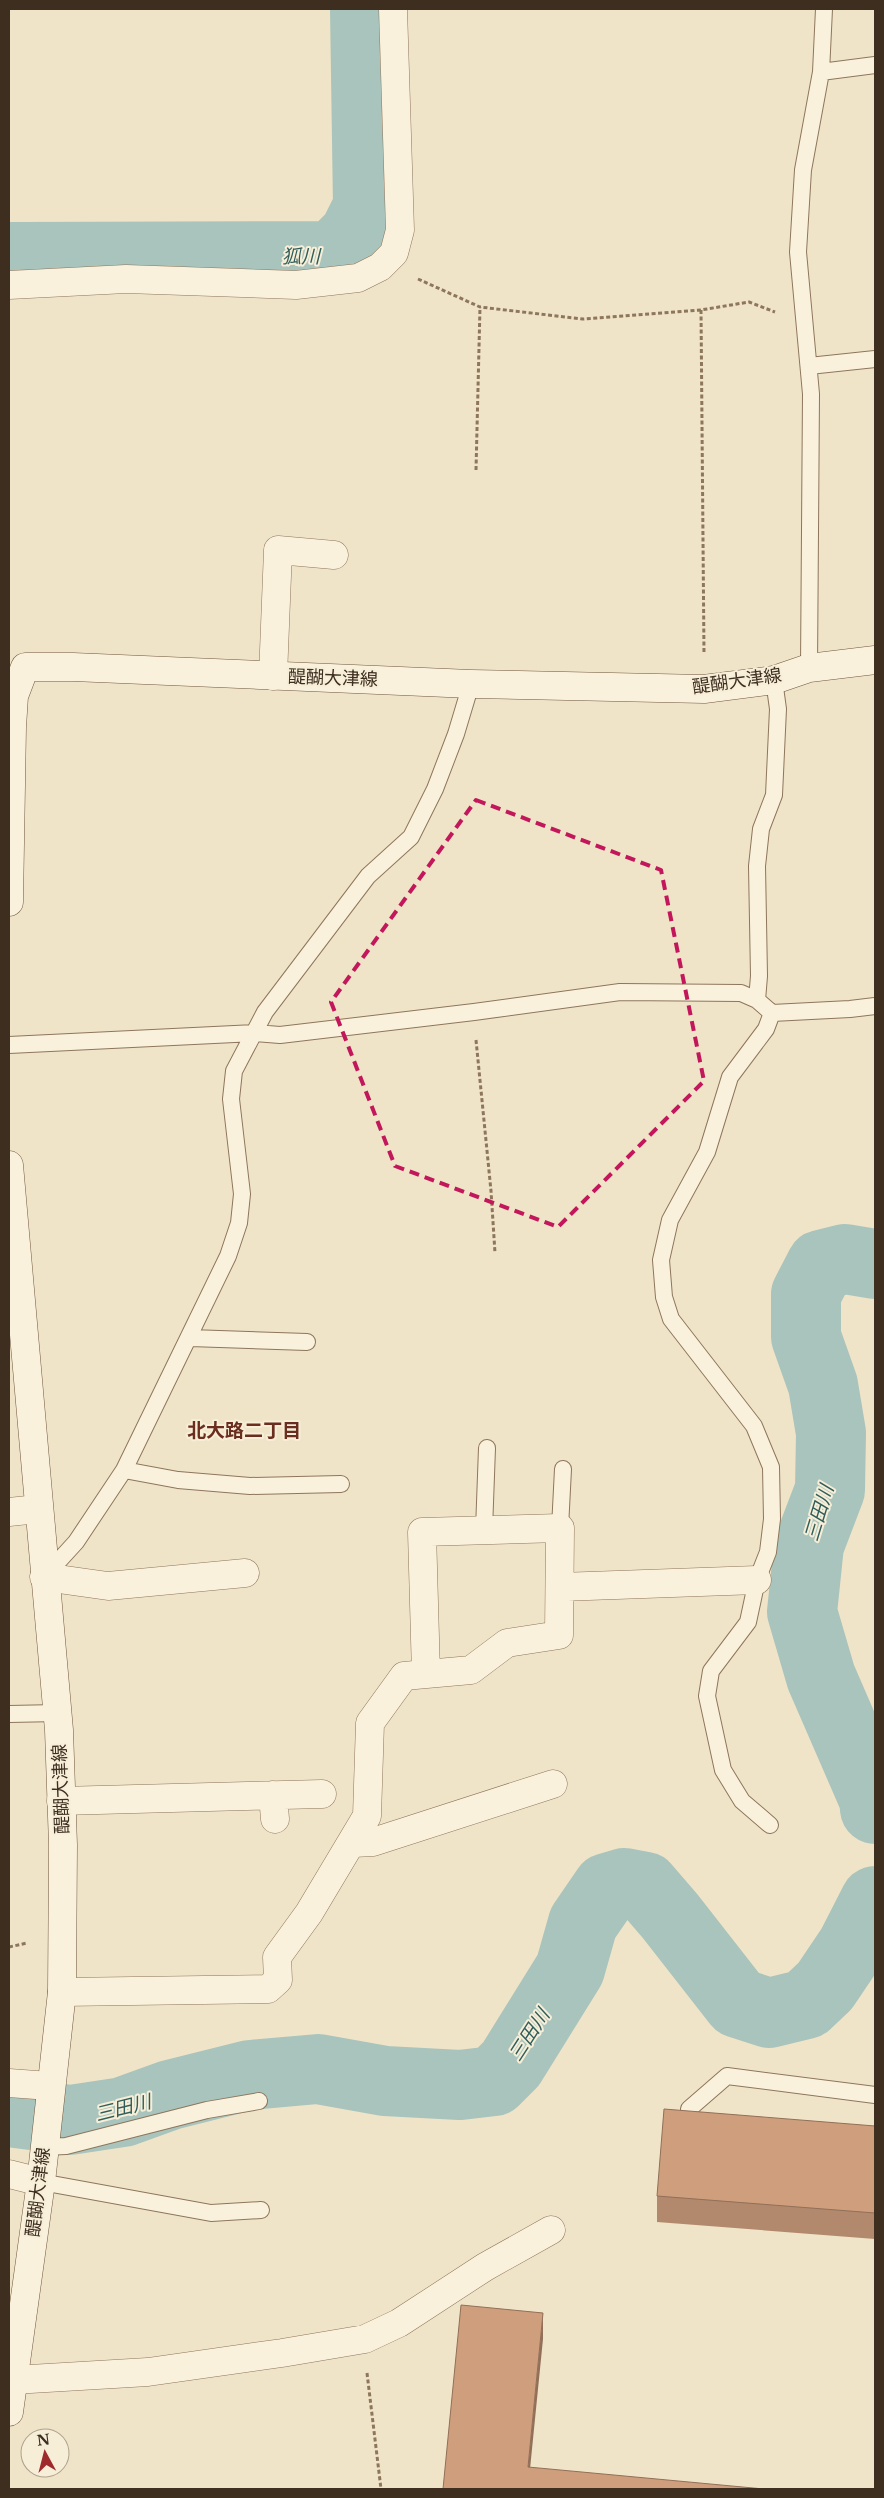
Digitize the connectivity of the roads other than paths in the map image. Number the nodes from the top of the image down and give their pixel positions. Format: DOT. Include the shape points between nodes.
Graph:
graph roads {
  1 [pos="393,9"];
  2 [pos="824,9"];
  3 [pos="875,65"];
  4 [pos="821,72"];
  5 [pos="9,285"];
  6 [pos="875,359"];
  7 [pos="809,366"];
  8 [pos="334,555"];
  9 [pos="875,660"];
  10 [pos="17,667"];
  11 [pos="809,668"];
  12 [pos="273,676"];
  13 [pos="774,680"];
  14 [pos="471,684"];
  15 [pos="9,902"];
  16 [pos="757,1000"];
  17 [pos="875,1006"];
  18 [pos="772,1013"];
  19 [pos="255,1033"];
  20 [pos="9,1045"];
  21 [pos="9,1165"];
  22 [pos="190,1338"];
  23 [pos="307,1342"];
  24 [pos="487,1448"];
  25 [pos="563,1469"];
  26 [pos="124,1470"];
  27 [pos="340,1484"];
  28 [pos="38,1509"];
  29 [pos="9,1512"];
  30 [pos="560,1528"];
  31 [pos="484,1530"];
  32 [pos="245,1573"];
  33 [pos="44,1577"];
  34 [pos="757,1580"];
  35 [pos="560,1587"];
  36 [pos="426,1674"];
  37 [pos="58,1713"];
  38 [pos="9,1714"];
  39 [pos="553,1784"];
  40 [pos="322,1794"];
  41 [pos="62,1801"];
  42 [pos="770,1825"];
  43 [pos="353,1843"];
  44 [pos="62,1992"];
  45 [pos="9,2083"];
  46 [pos="49,2094"];
  47 [pos="875,2095"];
  48 [pos="259,2101"];
  49 [pos="689,2109"];
  50 [pos="44,2142"];
  51 [pos="9,2174"];
  52 [pos="41,2182"];
  53 [pos="261,2210"];
  54 [pos="551,2230"];
  55 [pos="14,2327"];
  56 [pos="13,2380"];
  57 [pos="9,2412"];
  1 -- 5 [label="street" via="400,230 394,253 380,267 358,278 296,284 126,279"];
  2 -- 4 [label="lane"];
  3 -- 4 [label="lane"];
  4 -- 7 [label="lane" via="803,170 798,252"];
  6 -- 7 [label="lane"];
  7 -- 11 [label="lane"];
  8 -- 12 [label="street" via="278,550"];
  9 -- 11 [label="street, 醍醐大津線"];
  10 -- 12 [label="street, 醍醐大津線"];
  10 -- 15 [label="street, 醍醐大津線" via="12,727"];
  11 -- 13 [label="street, 醍醐大津線"];
  12 -- 14 [label="street, 醍醐大津線"];
  13 -- 14 [label="street, 醍醐大津線" via="704,689"];
  13 -- 16 [label="lane" via="778,709 774,795 760,829 757,866"];
  14 -- 19 [label="lane" via="436,789 411,837 368,876 265,1012"];
  16 -- 18 [label="lane"];
  16 -- 19 [label="lane" via="741,993 620,992 280,1036"];
  17 -- 18 [label="lane"];
  18 -- 34 [label="lane" via="766,1029 730,1076 707,1152 670,1220 661,1260 664,1297 671,1319 754,1426 771,1467 772,1519 768,1552"];
  19 -- 20 [label="lane"];
  19 -- 22 [label="lane" via="234,1071 231,1098 242,1194 239,1223 228,1256"];
  21 -- 28 [label="street, 醍醐大津線"];
  22 -- 23 [label="lane"];
  22 -- 26 [label="lane"];
  24 -- 31 [label="lane"];
  25 -- 30 [label="lane"];
  26 -- 27 [label="lane" via="178,1480 250,1486"];
  26 -- 33 [label="lane" via="76,1542"];
  28 -- 29 [label="street"];
  28 -- 33 [label="street, 醍醐大津線"];
  30 -- 31 [label="street"];
  30 -- 35 [label="street"];
  31 -- 36 [label="street" via="422,1532"];
  32 -- 33 [label="street" via="108,1586"];
  33 -- 37 [label="street, 醍醐大津線"];
  34 -- 35 [label="street"];
  34 -- 42 [label="lane" via="748,1622 711,1671 707,1696 723,1770 742,1800"];
  35 -- 36 [label="street" via="559,1635 507,1643 471,1670"];
  36 -- 43 [label="street" via="404,1676 370,1723 367,1816"];
  37 -- 38 [label="lane"];
  37 -- 41 [label="street, 醍醐大津線"];
  39 -- 43 [label="street" via="373,1842"];
  40 -- 41 [label="street" via="274,1807"];
  41 -- 44 [label="street, 醍醐大津線"];
  43 -- 44 [label="street" via="310,1913 277,1957 278,1980 268,1989"];
  44 -- 46 [label="street, 醍醐大津線"];
  45 -- 46 [label="street"];
  46 -- 50 [label="street, 醍醐大津線"];
  47 -- 49 [label="lane" via="727,2076"];
  48 -- 50 [label="lane" via="207,2110 66,2146"];
  50 -- 52 [label="street, 醍醐大津線"];
  51 -- 52 [label="street"];
  52 -- 53 [label="lane" via="211,2213"];
  52 -- 55 [label="street, 醍醐大津線"];
  54 -- 56 [label="street" via="485,2267 399,2323 365,2339 148,2372"];
  55 -- 56 [label="street, 醍醐大津線"];
  56 -- 57 [label="street, 醍醐大津線"];
}
